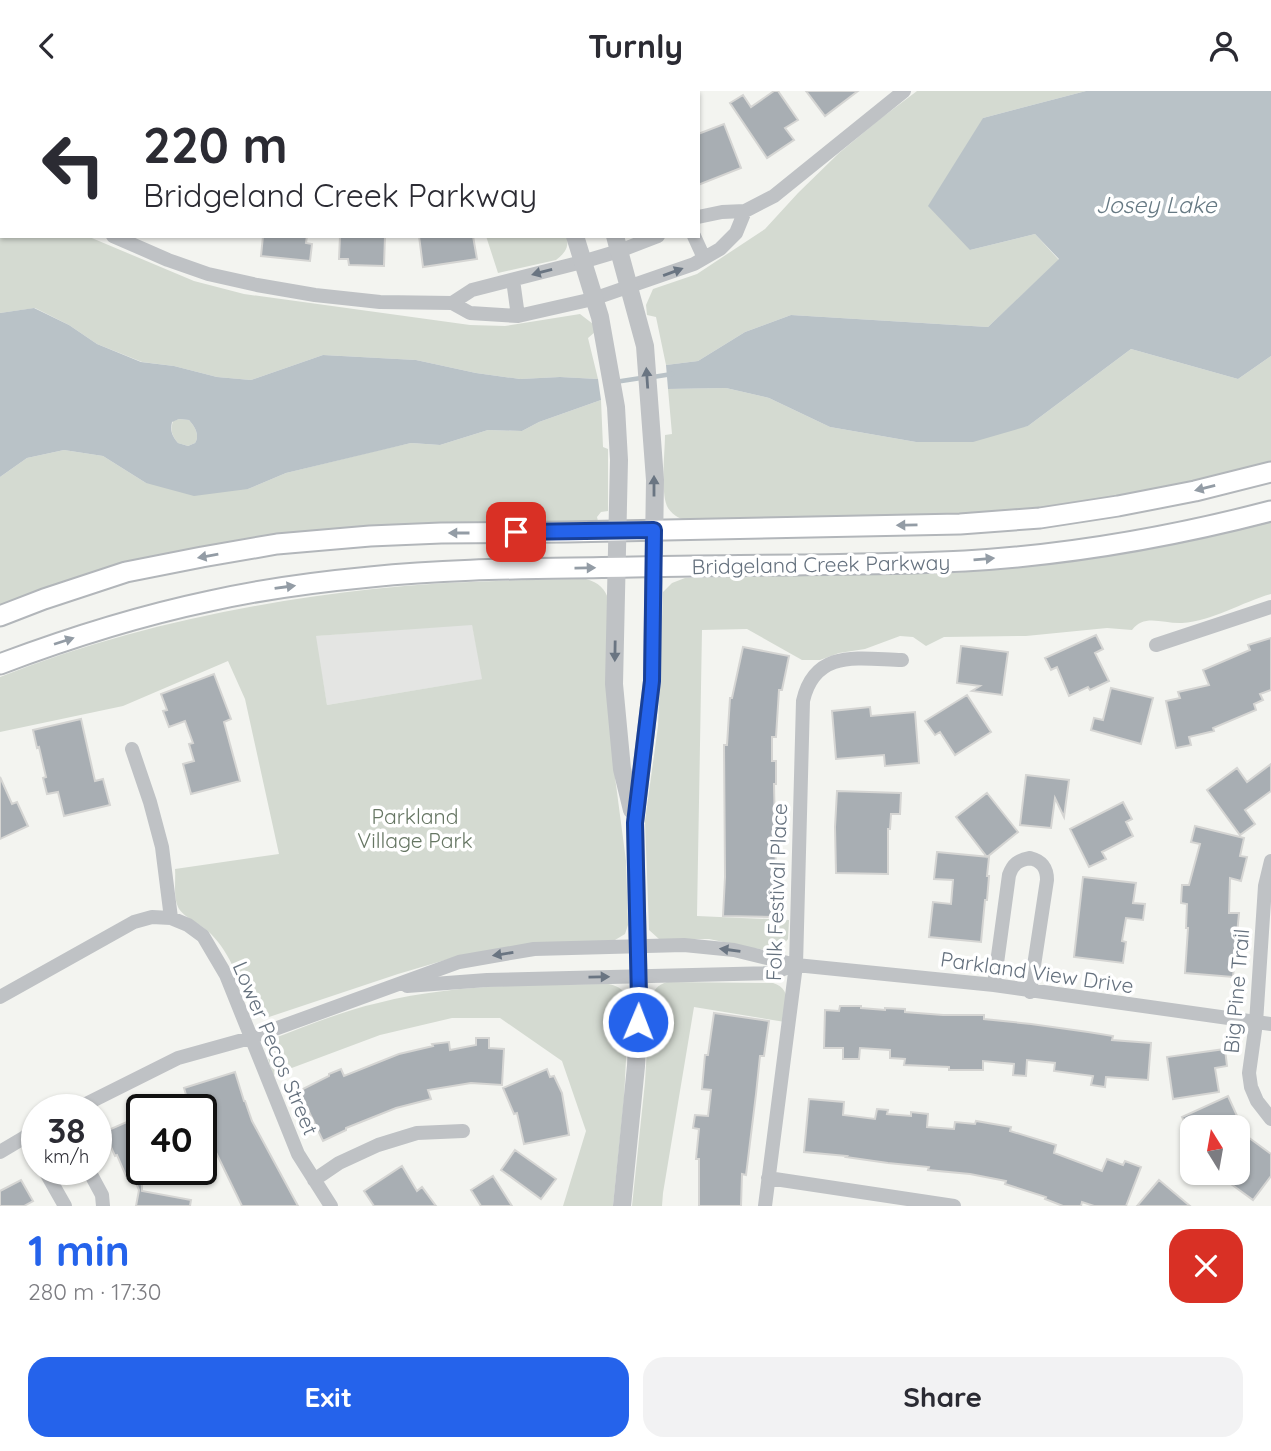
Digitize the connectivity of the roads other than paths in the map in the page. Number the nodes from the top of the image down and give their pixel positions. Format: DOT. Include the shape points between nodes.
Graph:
graph roads {
  1 [pos="904,91"];
  2 [pos="745,211"];
  3 [pos="700,217"];
  4 [pos="118,238"];
  5 [pos="576,238"];
  6 [pos="648,238"];
  7 [pos="695,238"];
  8 [pos="617,244"];
  9 [pos="704,258"];
  10 [pos="582,262"];
  11 [pos="513,280"];
  12 [pos="630,287"];
  13 [pos="593,299"];
  14 [pos="452,303"];
  15 [pos="518,316"];
  16 [pos="1271,471"];
  17 [pos="1271,511"];
  18 [pos="654,530"];
  19 [pos="617,531"];
  20 [pos="617,567"];
  21 [pos="652,567"];
  22 [pos="1271,607"];
  23 [pos="0,616"];
  24 [pos="1156,645"];
  25 [pos="902,660"];
  26 [pos="0,664"];
  27 [pos="132,749"];
  28 [pos="635,823"];
  29 [pos="1271,861"];
  30 [pos="171,918"];
  31 [pos="638,946"];
  32 [pos="796,965"];
  33 [pos="638,976"];
  34 [pos="994,985"];
  35 [pos="384,988"];
  36 [pos="1030,992"];
  37 [pos="0,997"];
  38 [pos="1256,1023"];
  39 [pos="1271,1024"];
  40 [pos="250,1038"];
  41 [pos="106,1094"];
  42 [pos="1271,1119"];
  43 [pos="463,1131"];
  44 [pos="21,1139"];
  45 [pos="0,1151"];
  46 [pos="768,1178"];
  47 [pos="314,1180"];
  48 [pos="53,1185"];
  49 [pos="97,1185"];
  50 [pos="65,1206"];
  51 [pos="103,1206"];
  52 [pos="331,1206"];
  53 [pos="622,1206"];
  54 [pos="765,1206"];
  55 [pos="954,1206"];
  1 -- 2 [label="street" via="774,196"];
  2 -- 3 [label="street"];
  2 -- 9 [label="street" via="736,233"];
  4 -- 14 [label="street" via="178,264 257,285 380,302"];
  5 -- 10 [label="street"];
  6 -- 8 [label="street"];
  7 -- 9 [label="street"];
  8 -- 10 [label="street"];
  8 -- 12 [label="street"];
  12 -- 9 [label="street, one-way"];
  10 -- 11 [label="street, one-way"];
  10 -- 13 [label="street"];
  11 -- 14 [label="street" via="472,290"];
  11 -- 15 [label="street"];
  12 -- 13 [label="street"];
  18 -- 12 [label="street, one-way" via="645,346"];
  13 -- 15 [label="street"];
  13 -- 19 [label="street" via="616,407"];
  14 -- 15 [label="street" via="470,313"];
  16 -- 18 [label="main road, Bridgeland Creek Parkway, one-way" via="1195,491 1040,518 960,524"];
  21 -- 17 [label="main road, Bridgeland Creek Parkway, one-way" via="965,561 1043,555 1206,528"];
  18 -- 19 [label="main road, Bridgeland Creek Parkway"];
  18 -- 21 [label="street"];
  19 -- 20 [label="street"];
  19 -- 23 [label="main road, Bridgeland Creek Parkway, one-way" via="370,535 277,544 126,572"];
  20 -- 21 [label="main road, Bridgeland Creek Parkway"];
  26 -- 20 [label="main road, Bridgeland Creek Parkway, one-way" via="139,618 282,587 455,571"];
  20 -- 28 [label="street, one-way" via="614,684 622,769"];
  21 -- 28 [label="street" via="652,681"];
  22 -- 24 [label="street"];
  25 -- 32 [label="street, Folk Festival Place" via="834,661 812,676 806,688"];
  27 -- 30 [label="street" via="162,847"];
  28 -- 31 [label="street"];
  29 -- 38 [label="street, Big Pine Trail" via="1265,886"];
  30 -- 37 [label="street" via="134,922"];
  30 -- 40 [label="street, Lower Pecos Street" via="203,936 226,975"];
  32 -- 31 [label="street, Parkland View Drive, one-way" via="734,950"];
  31 -- 33 [label="street"];
  31 -- 35 [label="street, Parkland View Drive, one-way" via="534,949 496,955 459,962"];
  32 -- 33 [label="street, Parkland View Drive" via="773,973"];
  32 -- 34 [label="street, Parkland View Drive"];
  32 -- 46 [label="street, Folk Festival Place"];
  35 -- 33 [label="street, Parkland View Drive, one-way" via="487,979"];
  33 -- 53 [label="street" via="636,1066"];
  34 -- 36 [label="street, Parkland View Drive"];
  34 -- 36 [label="street" via="1009,875 1017,862 1030,858 1047,872"];
  35 -- 40 [label="street, Parkland View Drive"];
  36 -- 38 [label="street, Parkland View Drive"];
  38 -- 39 [label="street, Parkland View Drive"];
  38 -- 42 [label="street, Big Pine Trail" via="1251,1087"];
  40 -- 41 [label="street, Parkland View Drive" via="178,1058"];
  40 -- 47 [label="street, Lower Pecos Street" via="298,1154"];
  43 -- 47 [label="street" via="417,1133 378,1145"];
  44 -- 45 [label="street"];
  46 -- 54 [label="street, Folk Festival Place"];
  46 -- 55 [label="street"];
  47 -- 52 [label="street, Lower Pecos Street"];
  48 -- 50 [label="street"];
  49 -- 51 [label="street"];
}
